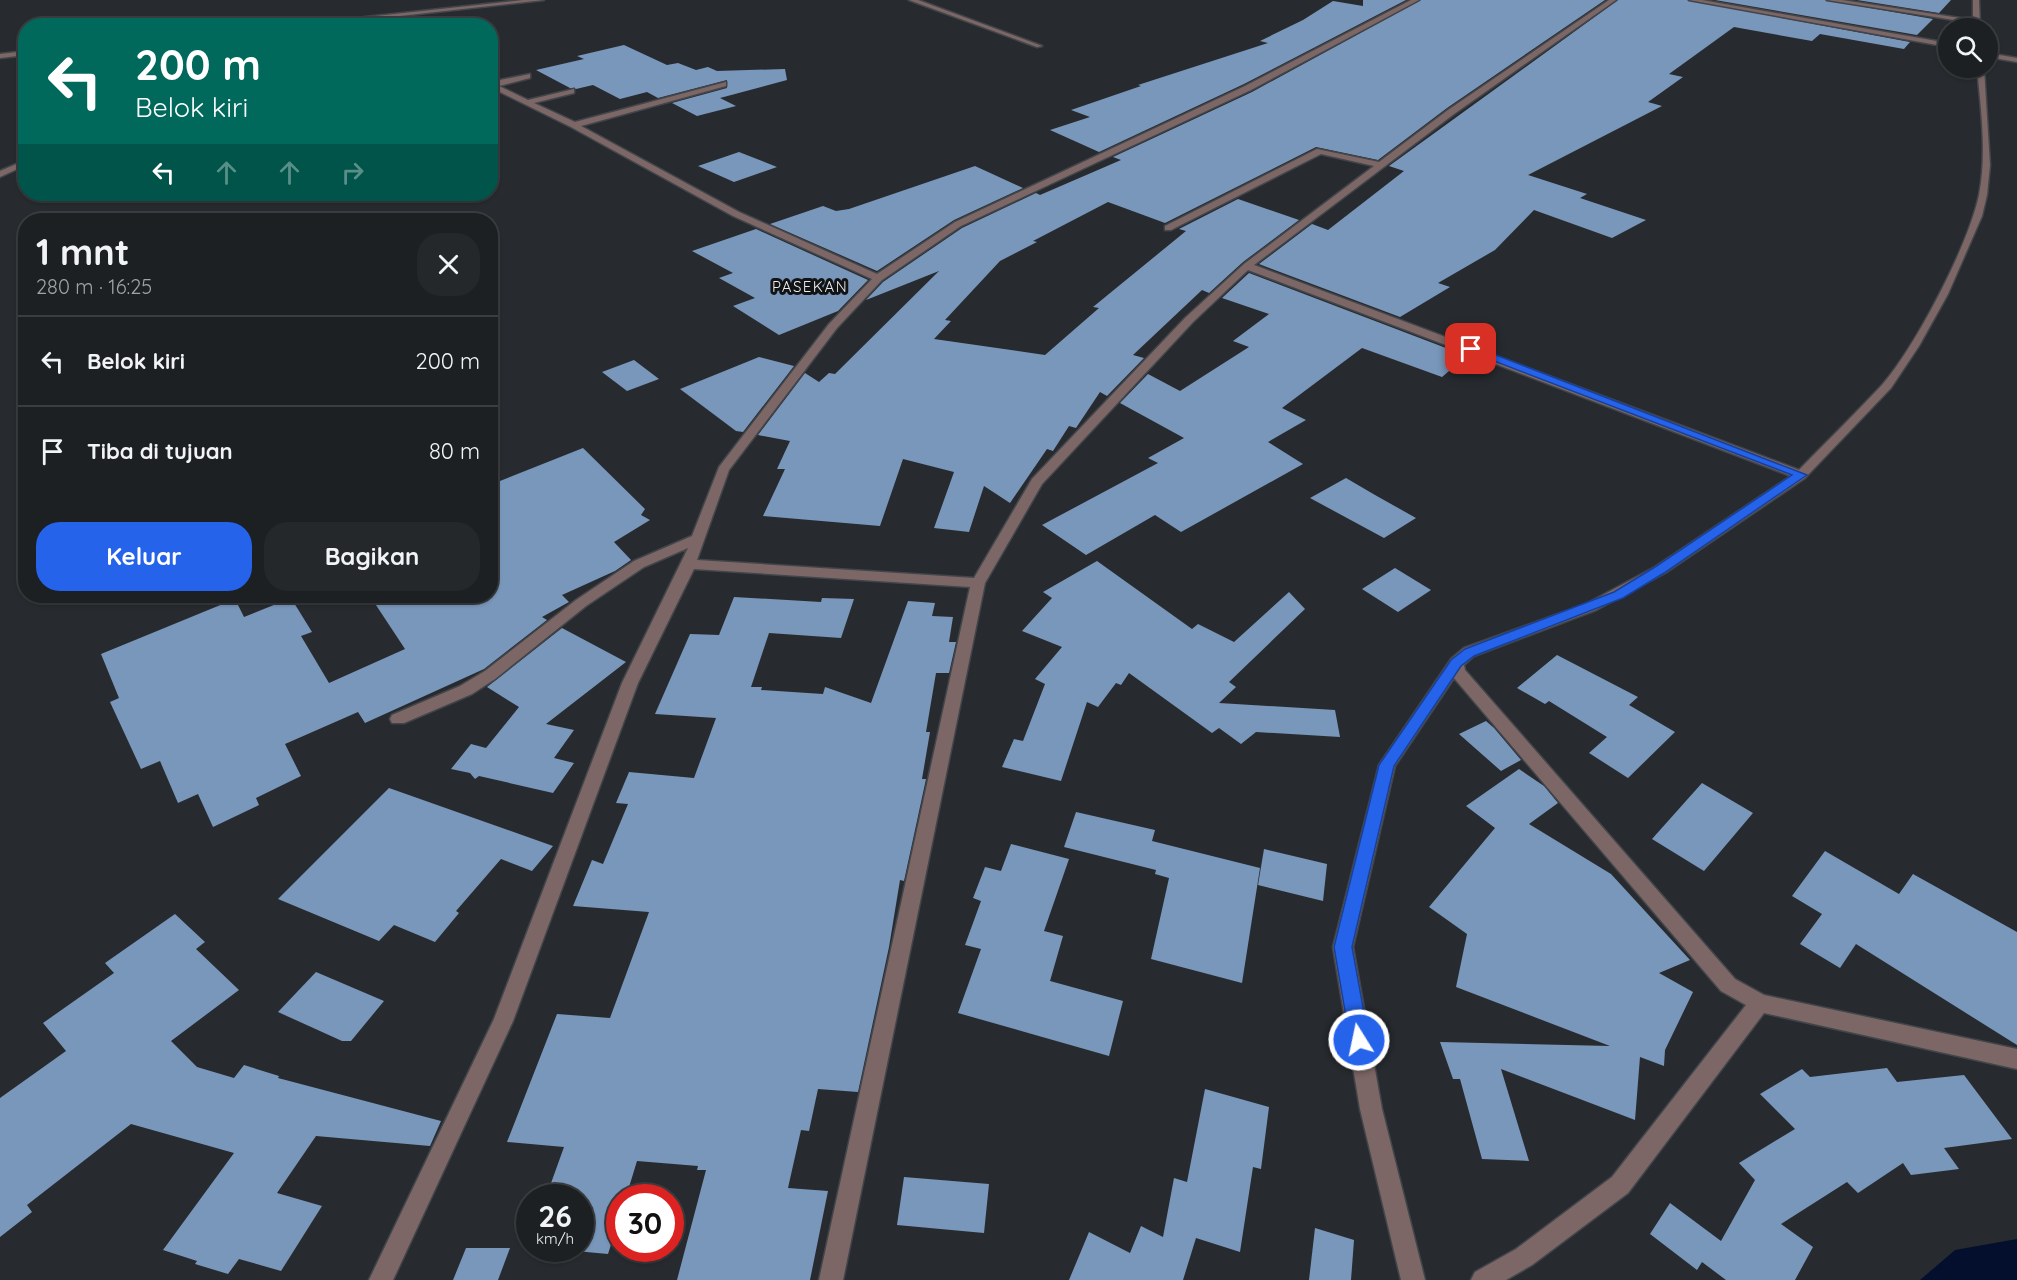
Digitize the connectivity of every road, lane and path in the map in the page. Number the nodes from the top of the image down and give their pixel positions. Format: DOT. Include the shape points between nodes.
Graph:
graph roads {
  1 [pos="541,0"];
  2 [pos="912,0"];
  3 [pos="1416,0"];
  4 [pos="1613,0"];
  5 [pos="1692,0"];
  6 [pos="1830,0"];
  7 [pos="1976,0"];
  8 [pos="371,17"];
  9 [pos="362,18"];
  10 [pos="1941,18"];
  11 [pos="1973,18"];
  12 [pos="1938,43"];
  13 [pos="1039,46"];
  14 [pos="18,54"];
  15 [pos="0,56"];
  16 [pos="1998,57"];
  17 [pos="2017,60"];
  18 [pos="527,76"];
  19 [pos="1982,78"];
  20 [pos="498,83"];
  21 [pos="723,84"];
  22 [pos="498,87"];
  23 [pos="572,91"];
  24 [pos="527,102"];
  25 [pos="574,124"];
  26 [pos="1380,165"];
  27 [pos="18,166"];
  28 [pos="0,174"];
  29 [pos="1168,228"];
  30 [pos="1247,266"];
  31 [pos="878,278"];
  32 [pos="1801,475"];
  33 [pos="698,539"];
  34 [pos="689,564"];
  35 [pos="978,583"];
  36 [pos="1456,663"];
  37 [pos="398,719"];
  38 [pos="1760,1003"];
  39 [pos="2017,1059"];
  40 [pos="381,1280"];
  41 [pos="831,1280"];
  42 [pos="1413,1280"];
  43 [pos="1483,1280"];
  1 -- 8 [label="street"];
  2 -- 13 [label="street"];
  3 -- 31 [label="street" via="1248,88 958,224"];
  4 -- 26 [label="street"];
  5 -- 12 [label="street"];
  6 -- 10 [label="street"];
  7 -- 11 [label="street"];
  8 -- 9 [label="street"];
  14 -- 15 [label="street"];
  16 -- 17 [label="street"];
  18 -- 20 [label="street"];
  19 -- 32 [label="street" via="1983,192 1970,236 1899,370"];
  21 -- 25 [label="street"];
  22 -- 24 [label="street"];
  23 -- 24 [label="street"];
  24 -- 25 [label="street"];
  25 -- 31 [label="street" via="736,214"];
  26 -- 29 [label="street" via="1320,150"];
  26 -- 30 [label="street"];
  27 -- 28 [label="street"];
  30 -- 32 [label="street"];
  30 -- 35 [label="street" via="1189,320 1037,482"];
  31 -- 33 [label="street" via="833,326 723,470"];
  32 -- 36 [label="street" via="1618,595 1469,652"];
  33 -- 34 [label="street"];
  33 -- 37 [label="street" via="639,564 466,690"];
  34 -- 35 [label="street"];
  34 -- 40 [label="street" via="630,683 503,1021"];
  35 -- 41 [label="street"];
  36 -- 38 [label="street" via="1457,671 1728,985"];
  36 -- 42 [label="street" via="1387,765 1343,947 1371,1109"];
  38 -- 39 [label="street"];
  38 -- 43 [label="street" via="1620,1185 1524,1257"];
}
